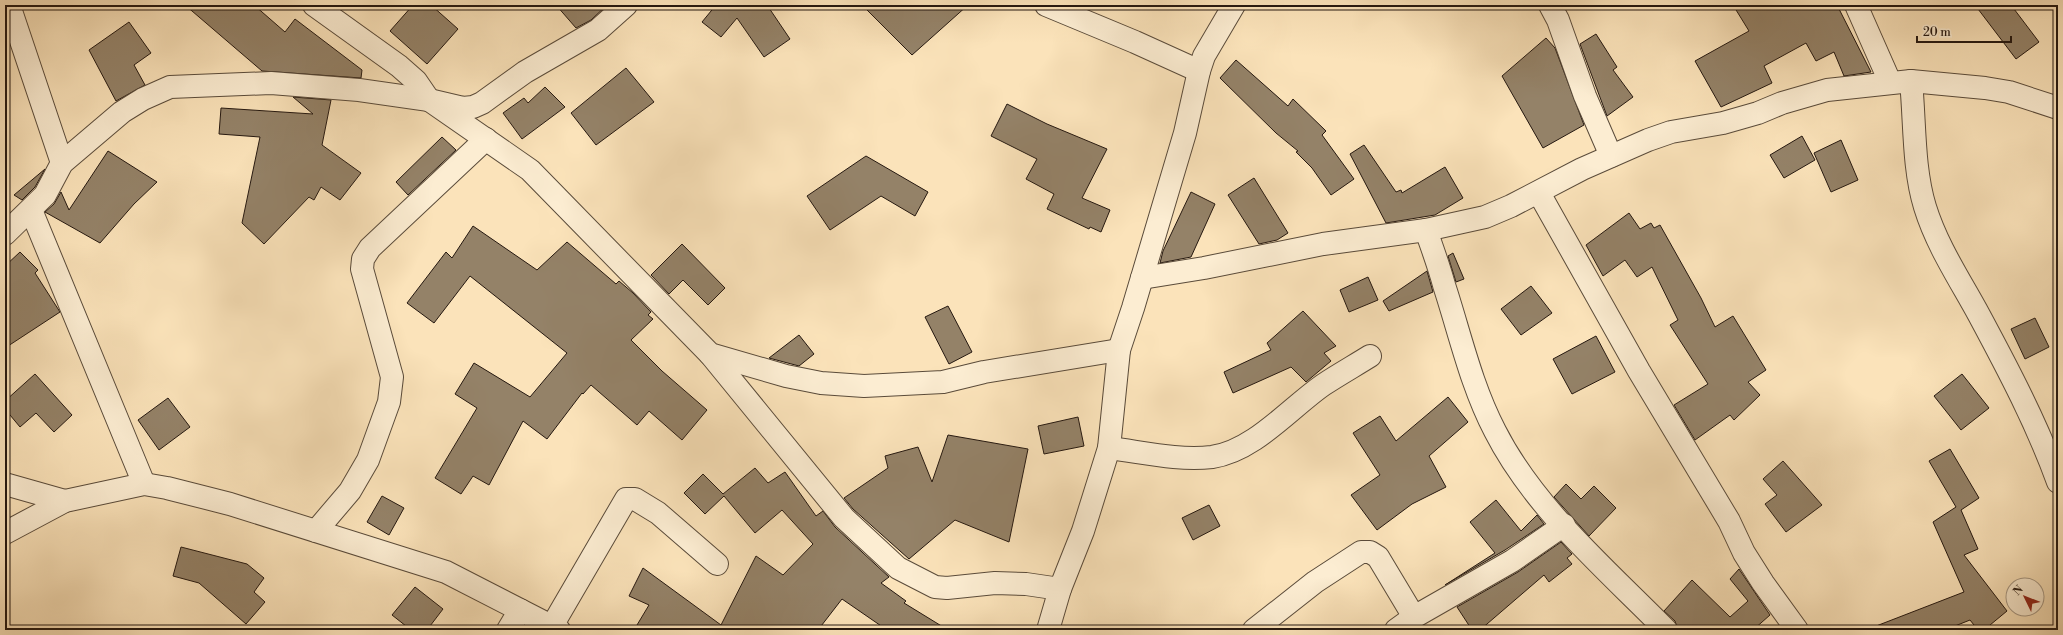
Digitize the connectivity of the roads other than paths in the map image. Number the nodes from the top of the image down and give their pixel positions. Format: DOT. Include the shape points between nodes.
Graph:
graph roads {
  1 [pos="9,5"];
  2 [pos="314,5"];
  3 [pos="626,5"];
  4 [pos="1046,5"];
  5 [pos="1234,5"];
  6 [pos="1550,5"];
  7 [pos="1856,5"];
  8 [pos="1199,71"];
  9 [pos="1912,81"];
  10 [pos="1890,82"];
  11 [pos="430,100"];
  12 [pos="2058,108"];
  13 [pos="486,139"];
  14 [pos="1611,156"];
  15 [pos="62,163"];
  16 [pos="1539,193"];
  17 [pos="31,210"];
  18 [pos="1426,230"];
  19 [pos="5,234"];
  20 [pos="1142,278"];
  21 [pos="1119,350"];
  22 [pos="710,354"];
  23 [pos="1370,356"];
  24 [pos="1109,448"];
  25 [pos="2058,482"];
  26 [pos="5,484"];
  27 [pos="144,484"];
  28 [pos="65,501"];
  29 [pos="1564,525"];
  30 [pos="316,531"];
  31 [pos="5,533"];
  32 [pos="717,564"];
  33 [pos="1060,589"];
  34 [pos="520,610"];
  35 [pos="1414,618"];
  36 [pos="555,628"];
  37 [pos="508,630"];
  38 [pos="1048,630"];
  39 [pos="1254,630"];
  40 [pos="1396,630"];
  41 [pos="1666,630"];
  42 [pos="1797,630"];
  1 -- 15 [label="street"];
  2 -- 11 [label="street" via="399,66 416,81"];
  3 -- 11 [label="street" via="598,30 525,72 482,103 463,108"];
  4 -- 8 [label="street"];
  5 -- 8 [label="street" via="1204,56"];
  6 -- 14 [label="street"];
  7 -- 10 [label="street"];
  8 -- 20 [label="street" via="1185,133"];
  9 -- 10 [label="street"];
  9 -- 12 [label="street" via="2009,92"];
  9 -- 25 [label="street" via="1918,173 1934,233 1990,336 2044,444"];
  10 -- 14 [label="street" via="1826,90 1782,103 1758,114 1671,132"];
  11 -- 13 [label="street"];
  11 -- 15 [label="street" via="359,90 271,83 170,87 122,112"];
  13 -- 22 [label="street" via="530,170"];
  13 -- 30 [label="street" via="370,248 363,259 362,269 392,376 389,402 368,460 350,492"];
  14 -- 16 [label="street"];
  15 -- 17 [label="street" via="45,195"];
  16 -- 18 [label="street" via="1485,217"];
  16 -- 42 [label="street" via="1639,371 1729,521 1744,553"];
  17 -- 19 [label="street"];
  17 -- 27 [label="street"];
  18 -- 20 [label="street" via="1322,244"];
  18 -- 29 [label="street" via="1460,341 1494,430 1532,488"];
  20 -- 21 [label="street"];
  21 -- 22 [label="street" via="984,372 943,382 864,386 820,383 786,376"];
  21 -- 24 [label="street"];
  22 -- 33 [label="street" via="844,518 898,568 935,587 996,583"];
  23 -- 24 [label="street" via="1323,385 1252,440 1231,451 1212,457 1189,457"];
  24 -- 33 [label="street" via="1083,531"];
  26 -- 28 [label="street"];
  27 -- 28 [label="street"];
  27 -- 30 [label="street" via="230,504"];
  28 -- 31 [label="street"];
  29 -- 35 [label="street" via="1512,561"];
  29 -- 41 [label="street"];
  30 -- 34 [label="street" via="446,572"];
  32 -- 36 [label="street" via="658,513 635,499 626,499"];
  33 -- 38 [label="street"];
  34 -- 36 [label="street"];
  34 -- 37 [label="street"];
  35 -- 39 [label="street" via="1378,557 1370,552 1361,552 1315,582"];
  35 -- 40 [label="street"];
}
